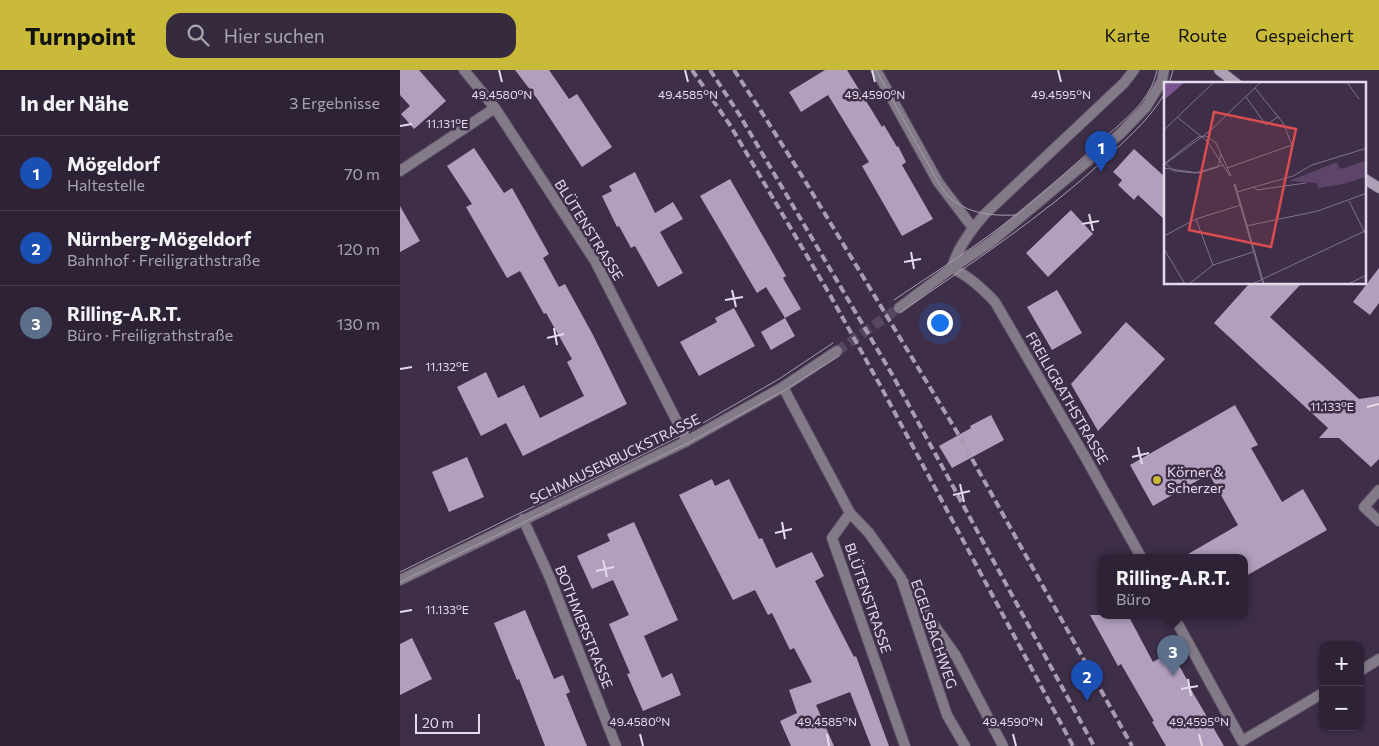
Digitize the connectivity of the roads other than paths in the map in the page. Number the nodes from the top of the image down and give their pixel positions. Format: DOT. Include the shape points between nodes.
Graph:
graph roads {
  1 [pos="464,70"];
  2 [pos="876,70"];
  3 [pos="1134,70"];
  4 [pos="1164,70"];
  5 [pos="1220,70"];
  6 [pos="1235,82"];
  7 [pos="495,108"];
  8 [pos="400,171"];
  9 [pos="1366,180"];
  10 [pos="1379,188"];
  11 [pos="973,228"];
  12 [pos="952,268"];
  13 [pos="899,308"];
  14 [pos="837,351"];
  15 [pos="783,386"];
  16 [pos="687,441"];
  17 [pos="1379,490"];
  18 [pos="850,513"];
  19 [pos="523,519"];
  20 [pos="1379,521"];
  21 [pos="1139,554"];
  22 [pos="901,578"];
  23 [pos="400,580"];
  24 [pos="1174,619"];
  25 [pos="1379,659"];
  26 [pos="1364,668"];
  27 [pos="1319,695"];
  28 [pos="616,746"];
  29 [pos="905,746"];
  30 [pos="965,746"];
  31 [pos="1003,746"];
  1 -- 7 [label="street, BLÜTENSTRASSE"];
  2 -- 11 [label="street" via="938,182"];
  3 -- 11 [label="street"];
  4 -- 12 [label="street" via="1162,81 1146,107 1120,134 990,242"];
  5 -- 6 [label="main road"];
  7 -- 8 [label="street"];
  7 -- 16 [label="street, BLÜTENSTRASSE" via="595,260"];
  9 -- 10 [label="main road"];
  11 -- 12 [label="street"];
  12 -- 13 [label="street"];
  12 -- 21 [label="street, FREILIGRATHSTRASSE" via="982,288 995,302"];
  14 -- 15 [label="street, SCHMAUSENBUCKSTRASSE"];
  15 -- 16 [label="street, SCHMAUSENBUCKSTRASSE"];
  15 -- 18 [label="street"];
  16 -- 19 [label="street, SCHMAUSENBUCKSTRASSE"];
  17 -- 20 [label="street" via="1364,507"];
  18 -- 22 [label="street, EGELSBACHWEG" via="869,533"];
  18 -- 29 [label="street, BLÜTENSTRASSE" via="832,538"];
  19 -- 23 [label="street, SCHMAUSENBUCKSTRASSE"];
  19 -- 28 [label="street, BOTHMERSTRASSE" via="550,578"];
  22 -- 30 [label="street, EGELSBACHWEG" via="947,715"];
  22 -- 31 [label="street" via="956,656"];
  24 -- 27 [label="street" via="1242,741"];
  25 -- 26 [label="street"];
}
